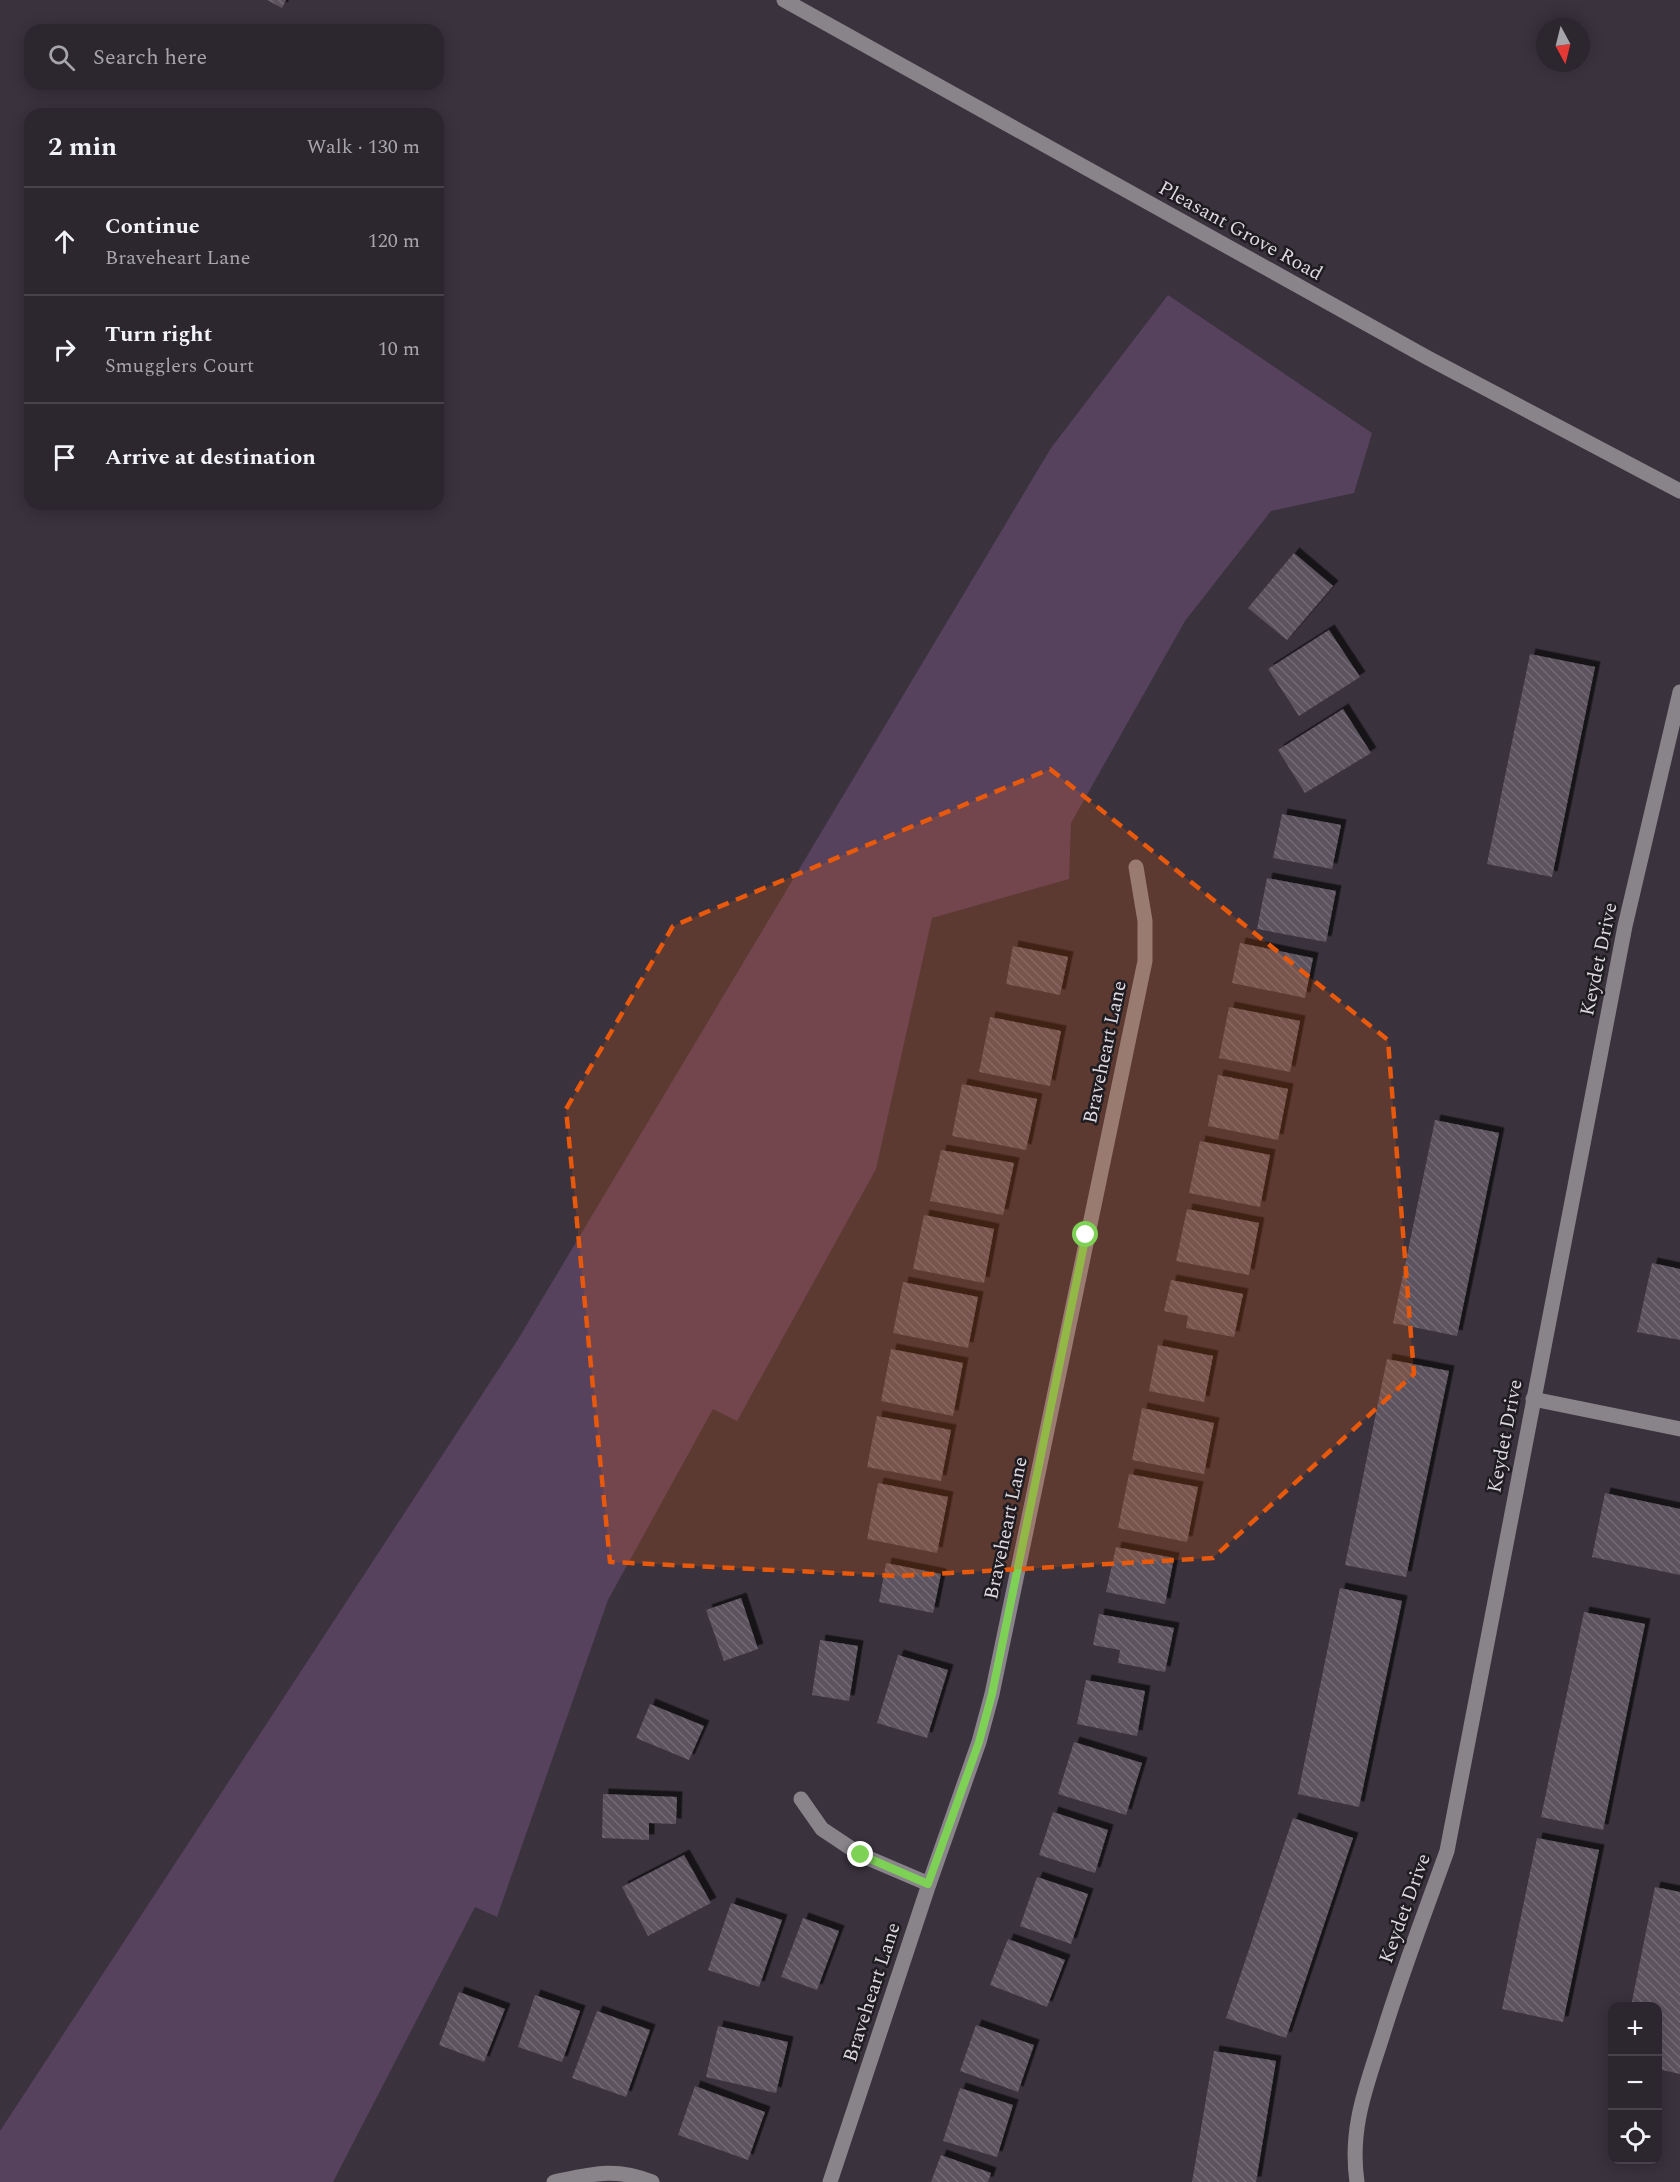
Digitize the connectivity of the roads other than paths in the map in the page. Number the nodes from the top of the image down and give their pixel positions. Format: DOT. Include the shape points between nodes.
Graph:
graph roads {
  1 [pos="784,0"];
  2 [pos="1680,491"];
  3 [pos="1680,692"];
  4 [pos="1136,867"];
  5 [pos="1533,1399"];
  6 [pos="1680,1429"];
  7 [pos="801,1799"];
  8 [pos="928,1884"];
  9 [pos="554,2182"];
  10 [pos="652,2182"];
  11 [pos="830,2182"];
  12 [pos="1357,2182"];
  1 -- 2 [label="street, Pleasant Grove Road" via="1428,358"];
  3 -- 5 [label="street, Keydet Drive" via="1625,926"];
  4 -- 8 [label="street, Braveheart Lane" via="1145,921 1145,961 992,1694 979,1742"];
  5 -- 6 [label="street"];
  5 -- 12 [label="street, Keydet Drive" via="1447,1851 1403,1969 1359,2108 1352,2153"];
  7 -- 8 [label="street" via="822,1829 851,1848"];
  8 -- 11 [label="street, Braveheart Lane"];
  9 -- 10 [label="street" via="628,2172"];
}
